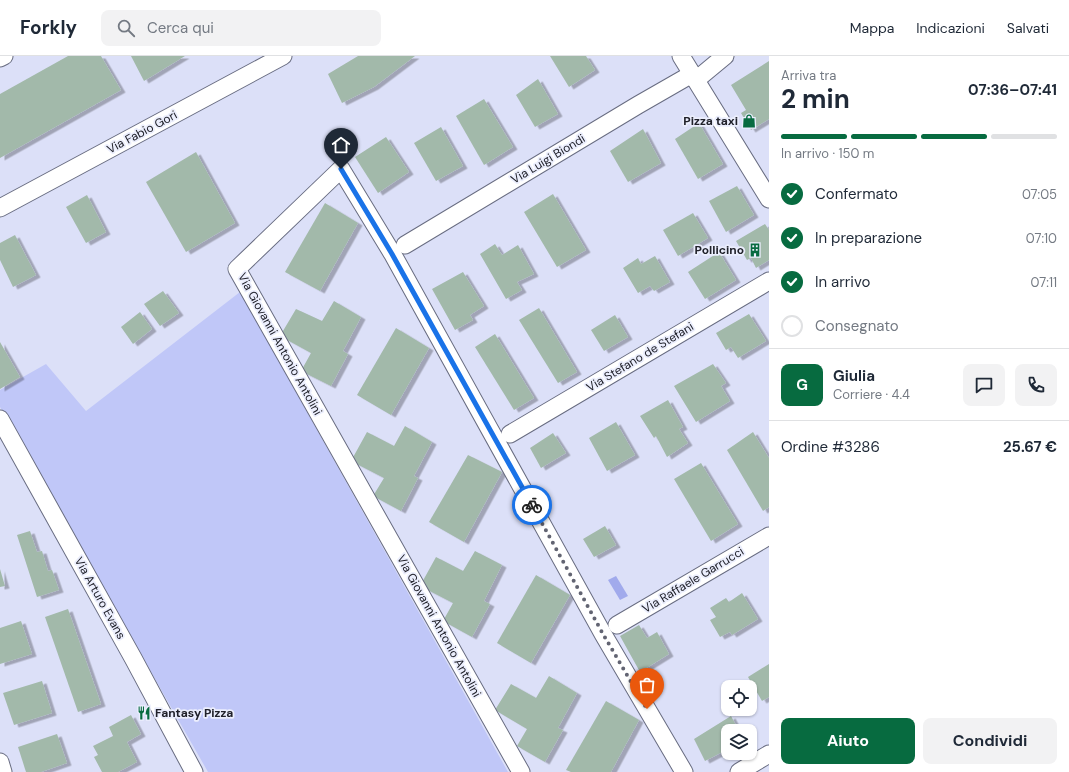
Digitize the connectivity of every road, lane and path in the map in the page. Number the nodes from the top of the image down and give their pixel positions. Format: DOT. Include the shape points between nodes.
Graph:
graph roads {
  1 [pos="4,56"];
  2 [pos="283,56"];
  3 [pos="682,56"];
  4 [pos="725,56"];
  5 [pos="0,58"];
  6 [pos="261,61"];
  7 [pos="694,77"];
  8 [pos="769,199"];
  9 [pos="0,208"];
  10 [pos="405,245"];
  11 [pos="769,281"];
  12 [pos="1,424"];
  13 [pos="510,434"];
  14 [pos="769,536"];
  15 [pos="617,625"];
  16 [pos="769,754"];
  17 [pos="0,762"];
  18 [pos="2,772"];
  19 [pos="194,772"];
  20 [pos="521,772"];
  21 [pos="684,772"];
  22 [pos="739,772"];
  1 -- 5 [label="street"];
  2 -- 6 [label="street, Via Fabio Gori"];
  3 -- 7 [label="street"];
  4 -- 7 [label="street, Via Luigi Biondi"];
  6 -- 9 [label="street, Via Fabio Gori"];
  7 -- 8 [label="street"];
  7 -- 10 [label="street, Via Luigi Biondi" via="638,105"];
  11 -- 13 [label="street, Via Stefano de Stefani"];
  12 -- 19 [label="street, Via Arturo Evans"];
  14 -- 15 [label="street, Via Raffaele Garrucci"];
  16 -- 22 [label="street"];
  17 -- 18 [label="street"];
  20 -- 21 [label="street, Via Giovanni Antonio Antolini" via="237,269 341,169 392,254 603,634"];
}
